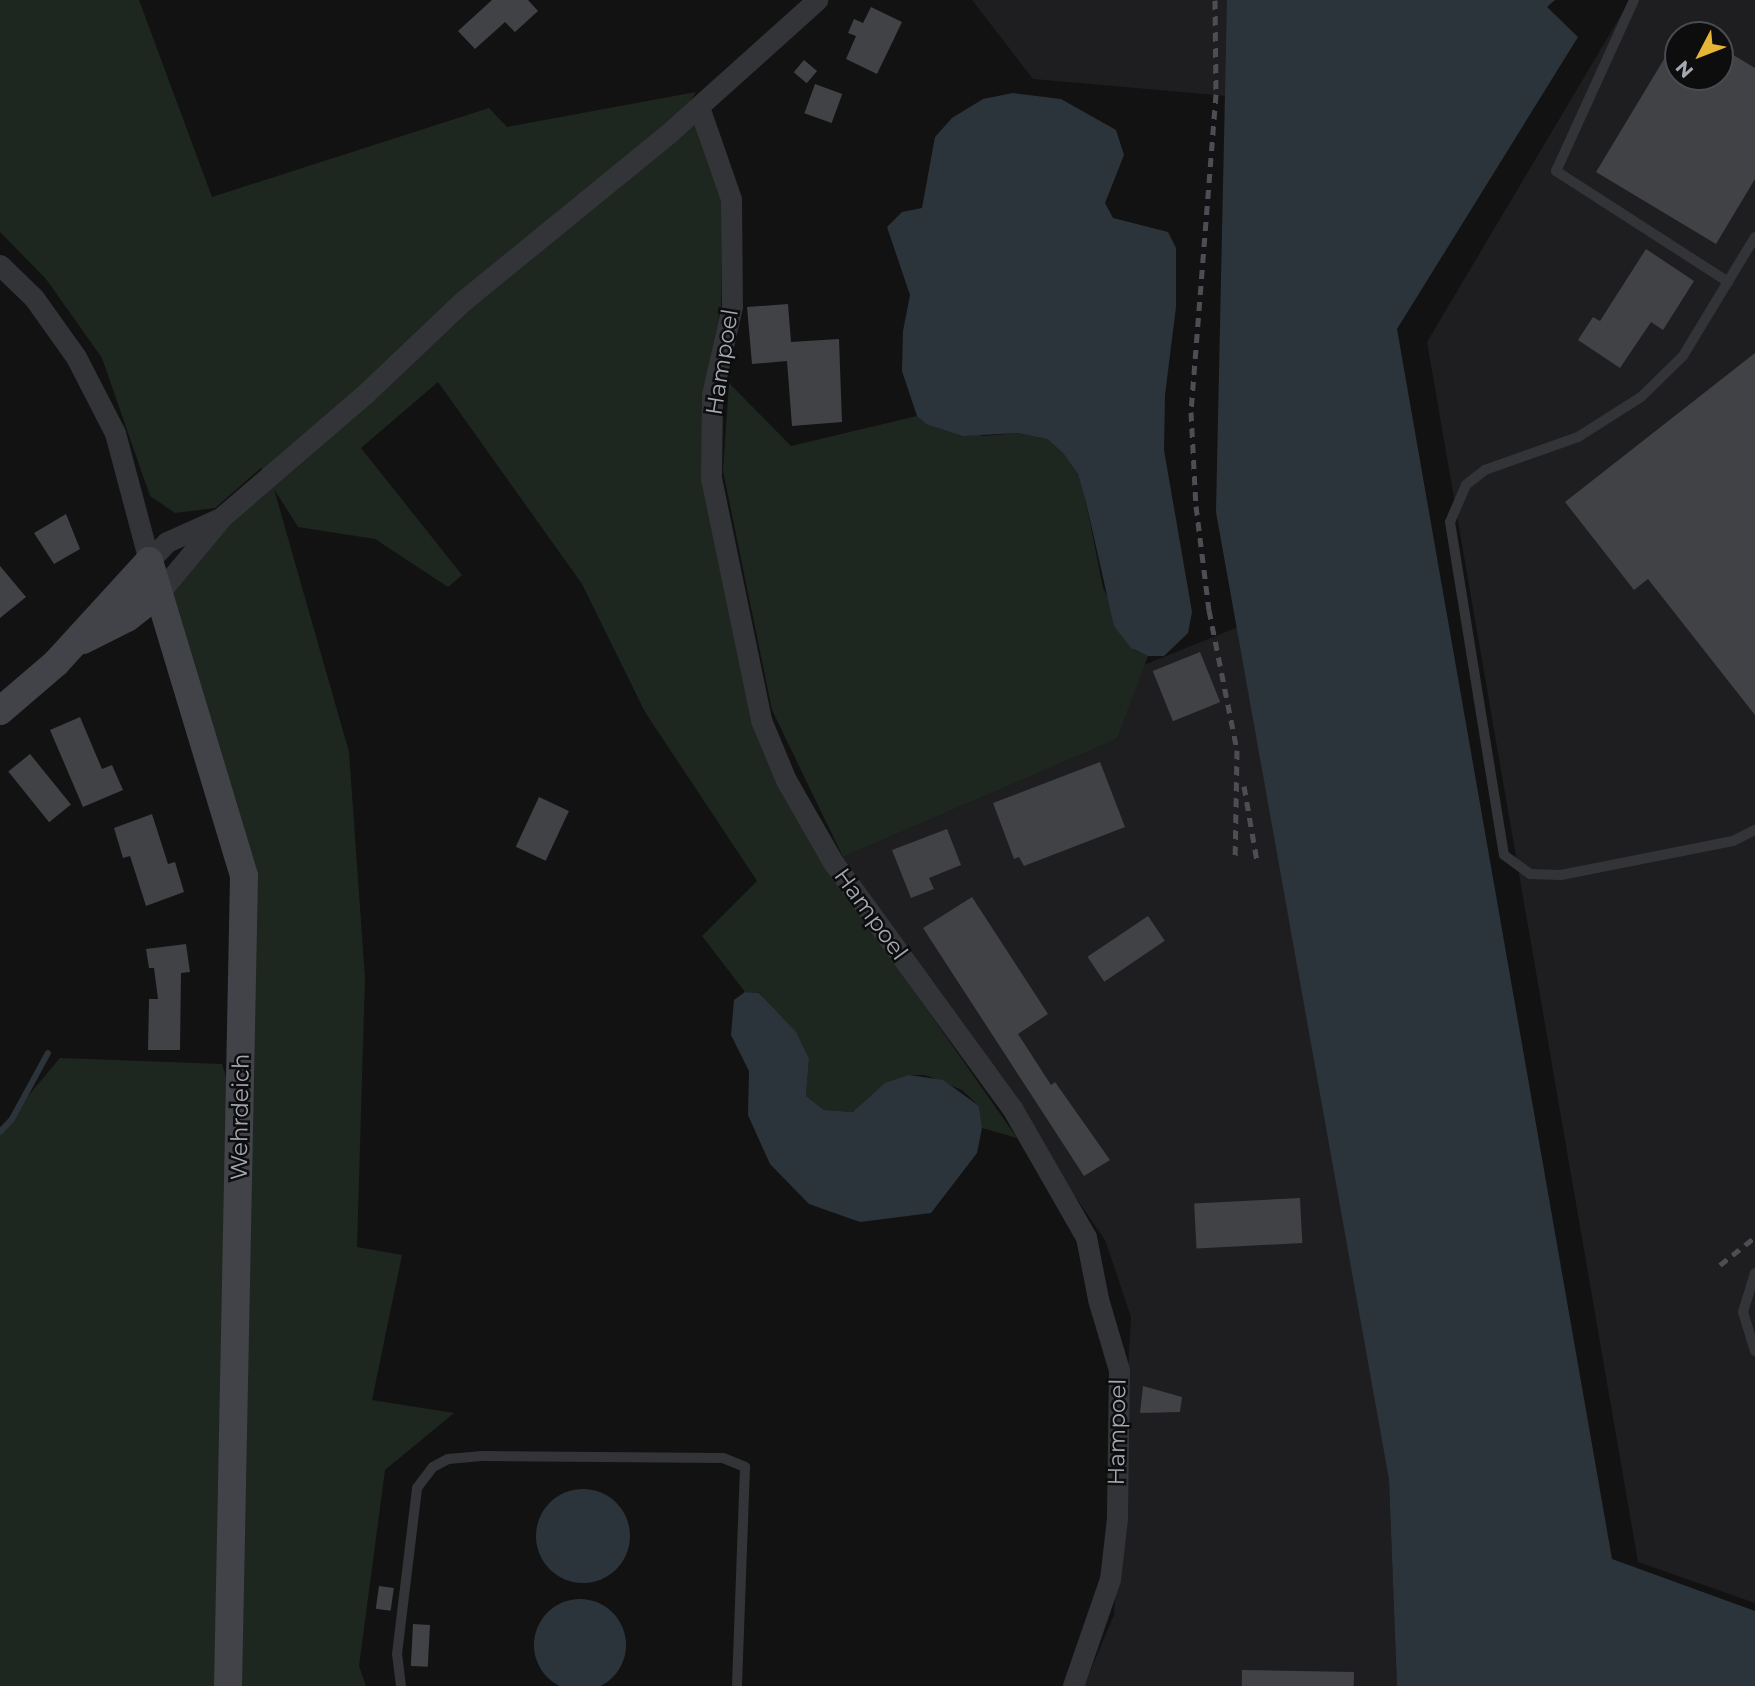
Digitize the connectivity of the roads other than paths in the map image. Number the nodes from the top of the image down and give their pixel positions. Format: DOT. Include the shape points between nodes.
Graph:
graph roads {
  1 [pos="817,0"];
  2 [pos="1634,0"];
  3 [pos="699,107"];
  4 [pos="1755,237"];
  5 [pos="0,265"];
  6 [pos="1728,282"];
  7 [pos="223,516"];
  8 [pos="149,561"];
  9 [pos="158,594"];
  10 [pos="75,644"];
  11 [pos="0,711"];
  12 [pos="1755,830"];
  13 [pos="1755,1273"];
  14 [pos="1755,1350"];
  15 [pos="228,1686"];
  16 [pos="401,1686"];
  17 [pos="737,1686"];
  18 [pos="1073,1686"];
  1 -- 3 [label="street"];
  2 -- 6 [label="lane" via="1556,171"];
  3 -- 7 [label="street" via="463,301 367,392"];
  3 -- 18 [label="street, Hampoel" via="731,199 732,306 712,395 711,478 761,720 786,780 833,862 1012,1108 1080,1227 1119,1370 1117,1518 1110,1579"];
  4 -- 6 [label="lane"];
  5 -- 8 [label="street" via="34,298 76,357 109,422"];
  6 -- 12 [label="lane" via="1683,356 1641,397 1578,437 1485,470 1466,485 1450,522 1504,855 1530,874 1561,875 1733,841"];
  7 -- 8 [label="street" via="167,542"];
  7 -- 9 [label="street"];
  8 -- 9 [label="street, Wehrdeich"];
  8 -- 10 [label="street"];
  9 -- 10 [label="street" via="127,618"];
  9 -- 15 [label="street, Wehrdeich" via="244,876"];
  10 -- 11 [label="street"];
  13 -- 14 [label="lane" via="1743,1312"];
  16 -- 17 [label="lane" via="397,1654 410,1530 417,1488 433,1467 448,1459 482,1456 611,1456 723,1458 745,1467"];
}
